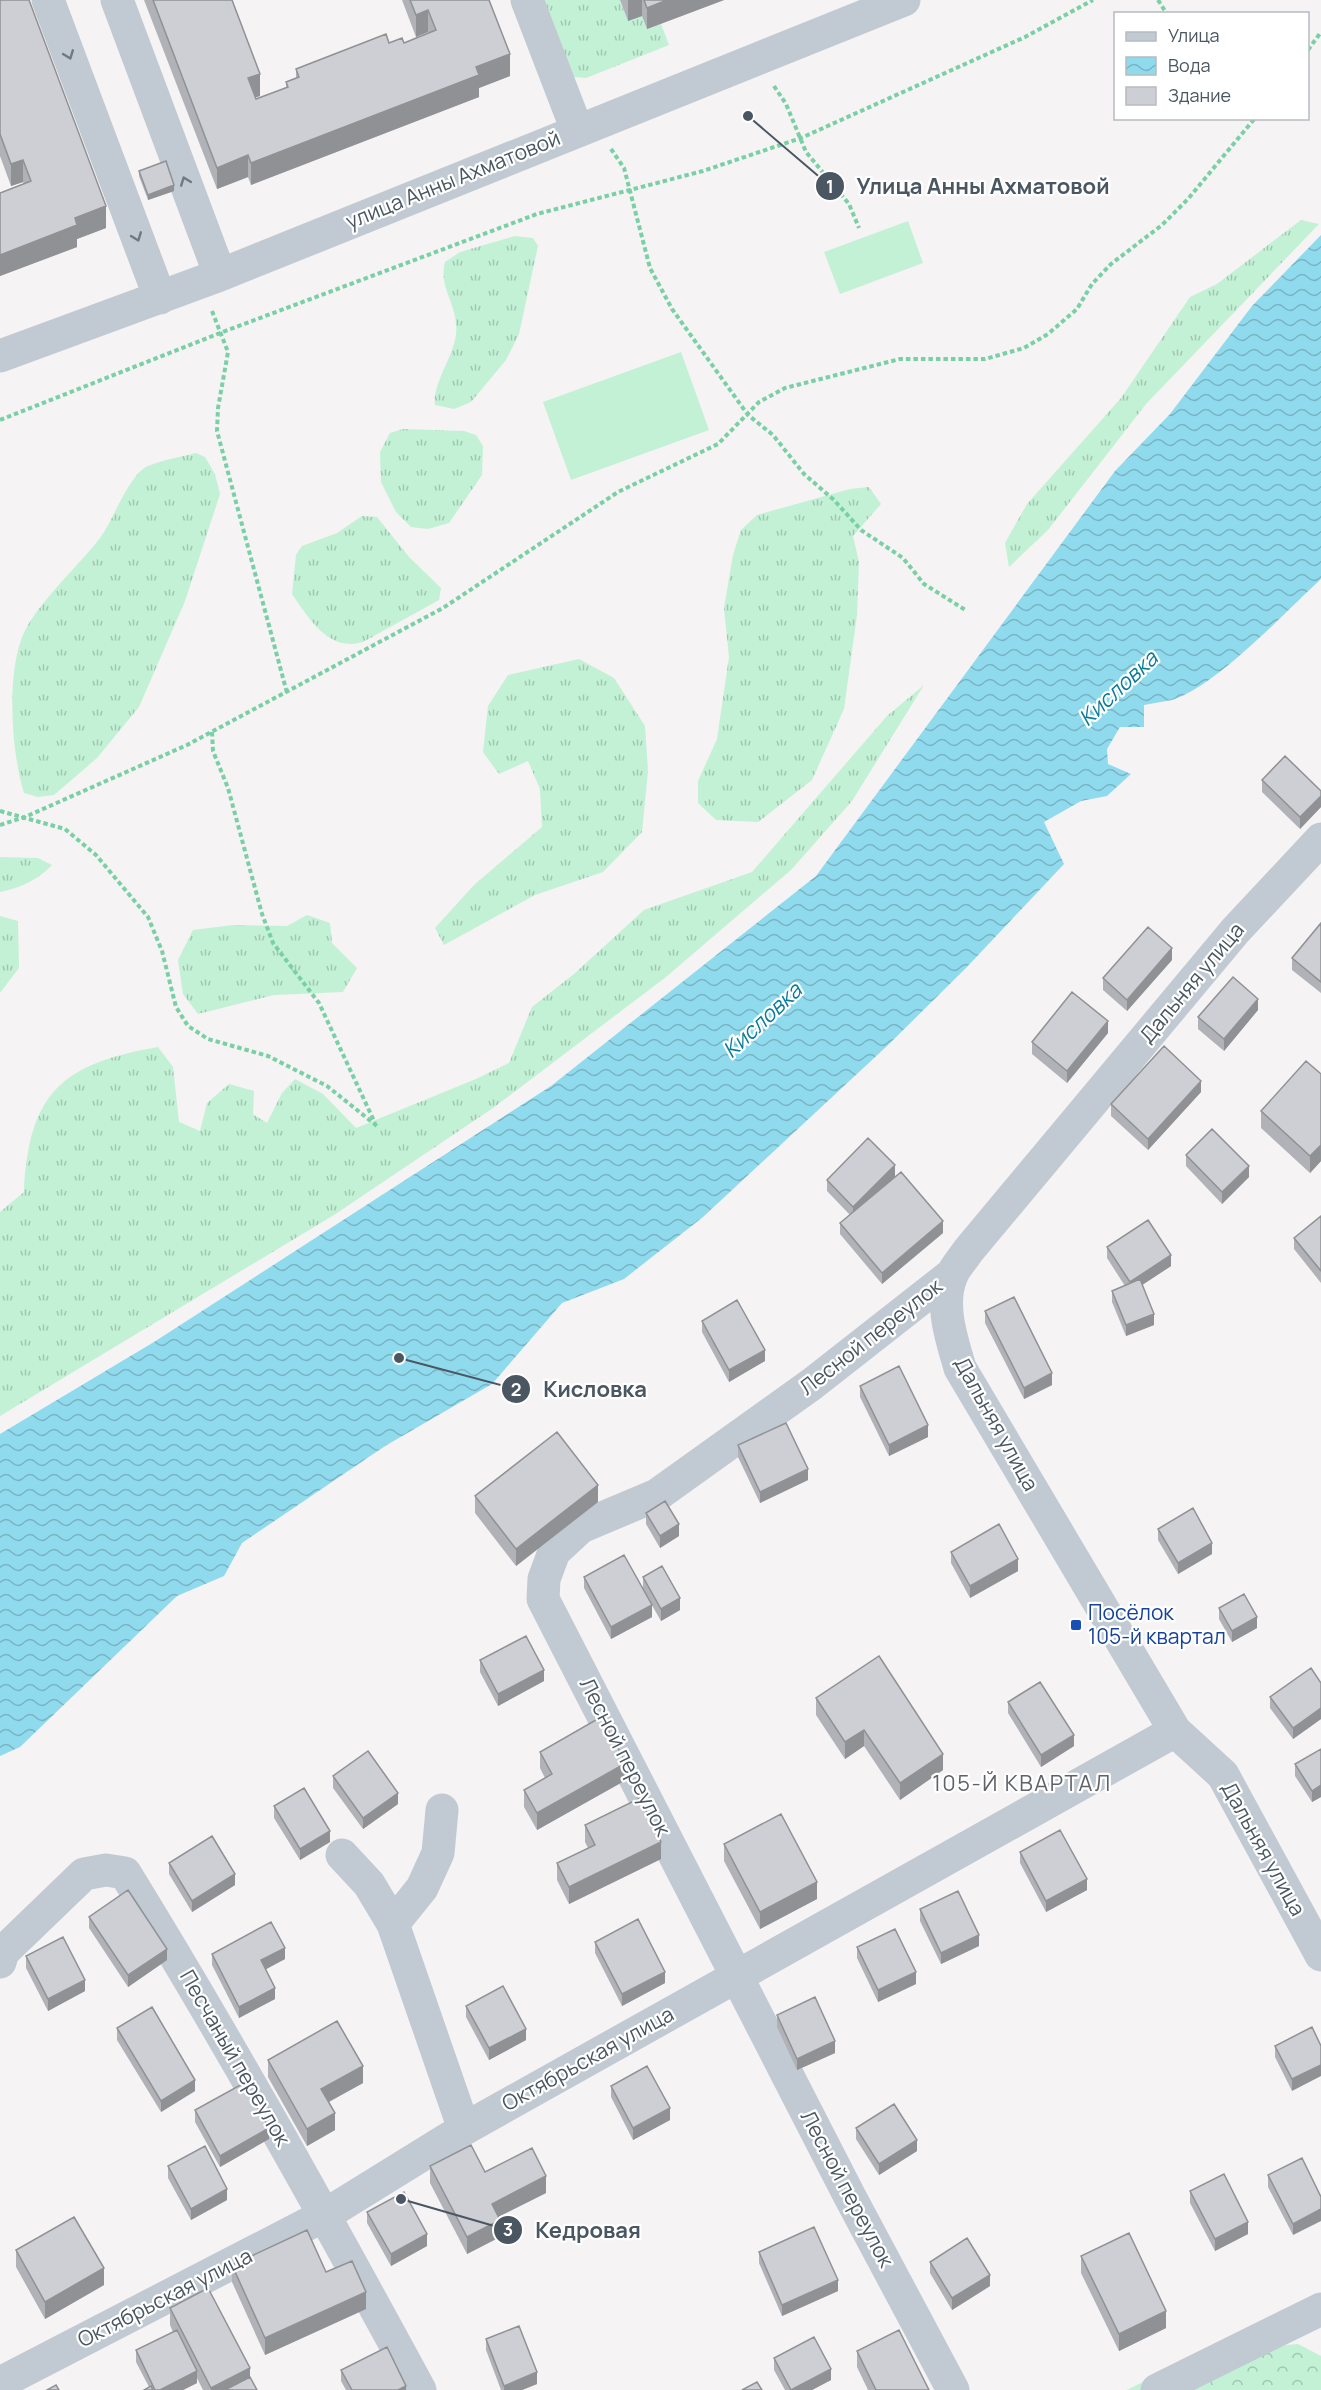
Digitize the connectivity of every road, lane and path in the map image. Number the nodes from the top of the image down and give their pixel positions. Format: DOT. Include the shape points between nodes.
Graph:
graph roads {
  1 [pos="48,0"];
  2 [pos="117,0"];
  3 [pos="527,0"];
  4 [pos="903,0"];
  5 [pos="1093,0"];
  6 [pos="1321,32"];
  7 [pos="1309,49"];
  8 [pos="755,59"];
  9 [pos="1253,120"];
  10 [pos="589,125"];
  11 [pos="801,138"];
  12 [pos="629,189"];
  13 [pos="859,228"];
  14 [pos="211,278"];
  15 [pos="160,298"];
  16 [pos="220,333"];
  17 [pos="0,356"];
  18 [pos="748,415"];
  19 [pos="0,420"];
  20 [pos="967,611"];
  21 [pos="286,693"];
  22 [pos="212,732"];
  23 [pos="0,810"];
  24 [pos="25,817"];
  25 [pos="0,825"];
  26 [pos="1316,856"];
  27 [pos="951,1275"];
  28 [pos="1175,1731"];
  29 [pos="442,1810"];
  30 [pos="342,1855"];
  31 [pos="393,1924"];
  32 [pos="1321,1955"];
  33 [pos="0,1962"];
  34 [pos="736,1976"];
  35 [pos="464,2130"];
  36 [pos="325,2215"];
  37 [pos="1321,2309"];
  38 [pos="0,2383"];
  39 [pos="420,2390"];
  40 [pos="953,2390"];
  41 [pos="1157,2390"];
  1 -- 15 [label="street, one-way"];
  14 -- 2 [label="street, one-way"];
  3 -- 10 [label="street"];
  4 -- 8 [label="street, улица Анны Ахматовой"];
  5 -- 11 [label="path" via="1025,37"];
  6 -- 7 [label="path"];
  8 -- 10 [label="street, улица Анны Ахматовой"];
  8 -- 11 [label="path" via="786,104"];
  9 -- 18 [label="path" via="1188,199 1162,225 1111,264 1092,284 1077,309 1048,334 1024,348 985,359 900,359 784,388 759,402"];
  10 -- 12 [label="path" via="624,168"];
  10 -- 14 [label="street, улица Анны Ахматовой"];
  11 -- 12 [label="path" via="703,171"];
  11 -- 13 [label="path" via="819,170 849,204"];
  12 -- 16 [label="path" via="537,214"];
  12 -- 18 [label="path" via="650,268 672,309"];
  14 -- 15 [label="street, улица Анны Ахматовой"];
  14 -- 16 [label="path"];
  15 -- 17 [label="street, улица Анны Ахматовой"];
  16 -- 19 [label="path"];
  16 -- 21 [label="path" via="228,352 218,431"];
  18 -- 20 [label="path" via="773,435 804,474 861,530 903,558 924,584"];
  18 -- 21 [label="path" via="718,444 618,492 443,608"];
  21 -- 22 [label="path"];
  22 -- 24 [label="path"];
  22 -- 24 [label="path" via="213,751 228,788 273,943 319,1003 377,1126 327,1086 268,1056 208,1040 188,1026 176,1007 162,951 148,917 96,855 65,830"];
  23 -- 24 [label="path"];
  24 -- 25 [label="path"];
  26 -- 27 [label="street, Дальняя улица" via="1235,931"];
  27 -- 28 [label="street, Дальняя улица" via="946,1303 960,1368"];
  27 -- 34 [label="street, Лесной переулок" via="812,1384 657,1495 581,1527 554,1552 544,1579 543,1599"];
  28 -- 32 [label="street, Дальняя улица" via="1223,1775"];
  28 -- 34 [label="street, Октябрьская улица"];
  29 -- 31 [label="street" via="438,1853 422,1888"];
  30 -- 31 [label="street" via="369,1884"];
  31 -- 35 [label="street"];
  33 -- 36 [label="street, Песчаный переулок" via="3,1952 84,1874 106,1870 125,1873"];
  34 -- 35 [label="street, Октябрьская улица"];
  34 -- 40 [label="street, Лесной переулок"];
  35 -- 36 [label="street, Октябрьская улица"];
  36 -- 38 [label="street, Октябрьская улица"];
  36 -- 39 [label="street, Песчаный переулок"];
  37 -- 41 [label="street"];
}
